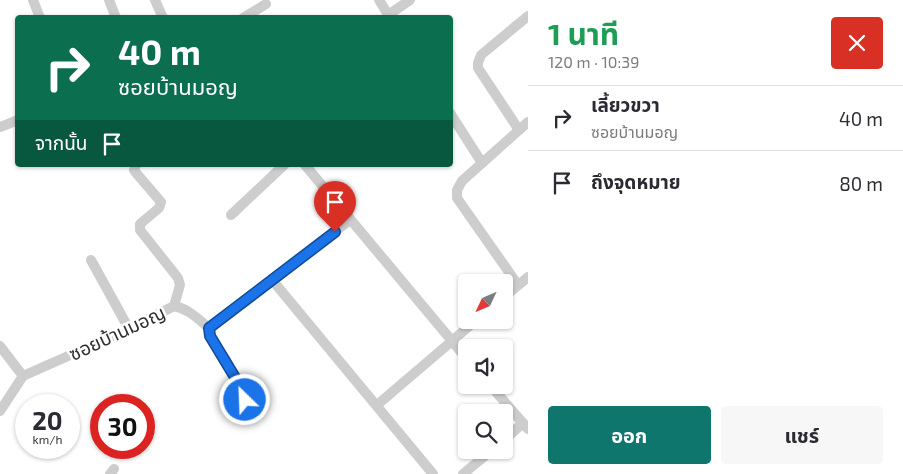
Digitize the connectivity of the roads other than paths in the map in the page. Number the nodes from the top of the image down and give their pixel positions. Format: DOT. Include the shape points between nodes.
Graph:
graph roads {
  1 [pos="33,0"];
  2 [pos="109,0"];
  3 [pos="155,0"];
  4 [pos="379,0"];
  5 [pos="410,0"];
  6 [pos="266,4"];
  7 [pos="39,15"];
  8 [pos="115,15"];
  9 [pos="162,15"];
  10 [pos="248,15"];
  11 [pos="388,15"];
  12 [pos="390,15"];
  13 [pos="528,16"];
  14 [pos="453,117"];
  15 [pos="15,121"];
  16 [pos="528,122"];
  17 [pos="0,127"];
  18 [pos="519,130"];
  19 [pos="482,162"];
  20 [pos="135,167"];
  21 [pos="282,167"];
  22 [pos="307,167"];
  23 [pos="231,215"];
  24 [pos="350,220"];
  25 [pos="91,260"];
  26 [pos="528,277"];
  27 [pos="273,280"];
  28 [pos="518,285"];
  29 [pos="513,289"];
  30 [pos="174,306"];
  31 [pos="209,328"];
  32 [pos="129,329"];
  33 [pos="466,329"];
  34 [pos="452,341"];
  35 [pos="0,346"];
  36 [pos="458,348"];
  37 [pos="23,376"];
  38 [pos="498,394"];
  39 [pos="377,405"];
  40 [pos="236,410"];
  41 [pos="0,411"];
  42 [pos="526,426"];
  43 [pos="513,434"];
  44 [pos="481,459"];
  45 [pos="433,474"];
  46 [pos="463,474"];
  1 -- 7 [label="street"];
  2 -- 8 [label="street"];
  3 -- 9 [label="street"];
  4 -- 11 [label="street"];
  5 -- 12 [label="street"];
  6 -- 10 [label="street"];
  13 -- 18 [label="street" via="481,55 478,63 478,68"];
  14 -- 19 [label="street"];
  15 -- 17 [label="street"];
  16 -- 18 [label="street"];
  18 -- 19 [label="street"];
  19 -- 28 [label="street" via="462,181 457,198"];
  20 -- 30 [label="street" via="134,170 161,202 159,208 140,224 140,230 178,278 180,285"];
  21 -- 23 [label="street"];
  22 -- 24 [label="street"];
  24 -- 27 [label="street"];
  24 -- 34 [label="street"];
  25 -- 32 [label="street"];
  26 -- 28 [label="street"];
  27 -- 31 [label="street"];
  27 -- 39 [label="street"];
  28 -- 29 [label="street"];
  30 -- 31 [label="street, ซอยบ้านมอญ" via="182,307"];
  30 -- 32 [label="street, ซอยบ้านมอญ"];
  31 -- 40 [label="street" via="210,336 244,396 245,400"];
  32 -- 37 [label="street, ซอยบ้านมอญ"];
  33 -- 34 [label="street"];
  34 -- 36 [label="street"];
  34 -- 39 [label="street"];
  35 -- 37 [label="street"];
  37 -- 41 [label="street"];
  38 -- 42 [label="street"];
  39 -- 45 [label="street"];
  42 -- 43 [label="street"];
  44 -- 46 [label="street"];
}
